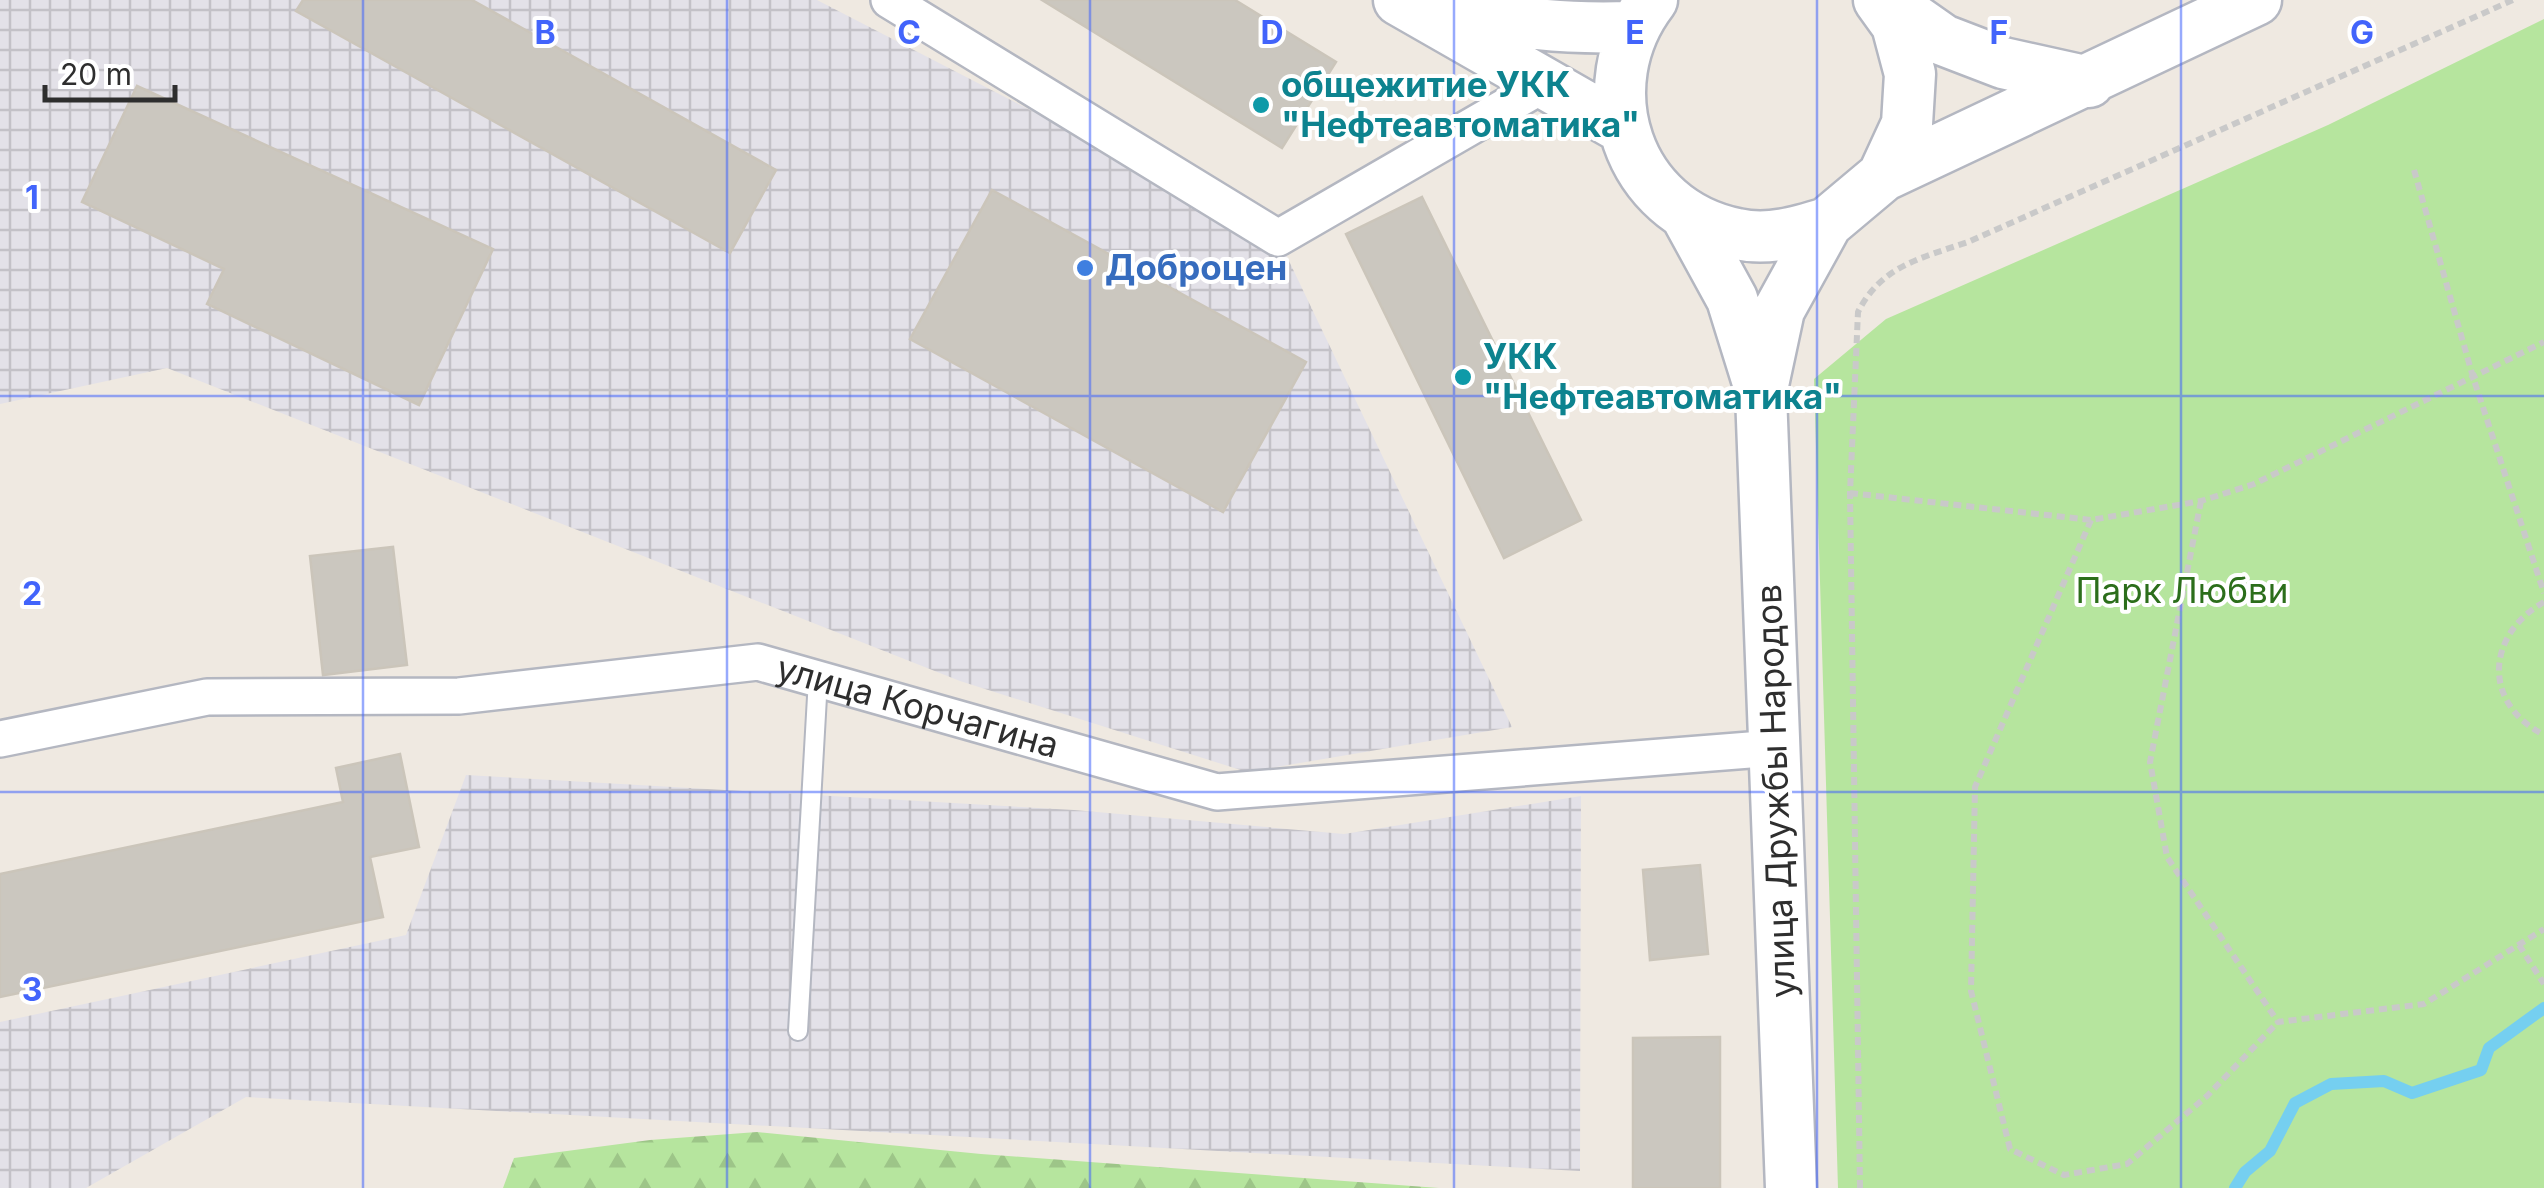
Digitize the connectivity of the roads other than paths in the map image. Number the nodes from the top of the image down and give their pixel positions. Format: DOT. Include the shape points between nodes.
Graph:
graph roads {
  1 [pos="889,0"];
  2 [pos="1400,0"];
  3 [pos="1434,0"];
  4 [pos="1882,0"];
  5 [pos="2256,0"];
  6 [pos="1641,14"];
  7 [pos="1548,82"];
  8 [pos="2089,82"];
  9 [pos="1622,127"];
  10 [pos="1883,176"];
  11 [pos="1686,215"];
  12 [pos="1827,223"];
  13 [pos="1761,394"];
  14 [pos="818,679"];
  15 [pos="0,740"];
  16 [pos="1774,748"];
  17 [pos="798,1031"];
  18 [pos="1791,1188"];
  1 -- 7 [label="street" via="1278,238"];
  2 -- 7 [label="main road"];
  3 -- 6 [label="main road" via="1508,23 1573,29"];
  4 -- 8 [label="main road" via="1943,40 2004,63"];
  4 -- 10 [label="main road" via="1910,74 1907,124"];
  5 -- 8 [label="main road"];
  6 -- 9 [label="main road" via="1618,72"];
  7 -- 9 [label="main road"];
  8 -- 10 [label="main road"];
  9 -- 11 [label="main road" via="1641,171"];
  10 -- 12 [label="main road"];
  11 -- 12 [label="main road" via="1736,234 1785,236"];
  11 -- 13 [label="main road" via="1732,299"];
  12 -- 13 [label="main road" via="1779,310"];
  13 -- 16 [label="main road, улица Дружбы Народов"];
  14 -- 15 [label="street, улица Корчагина" via="758,662 459,696 208,696"];
  14 -- 16 [label="street, улица Корчагина" via="1217,792"];
  14 -- 17 [label="lane"];
  16 -- 18 [label="main road, улица Дружбы Народов"];
}
